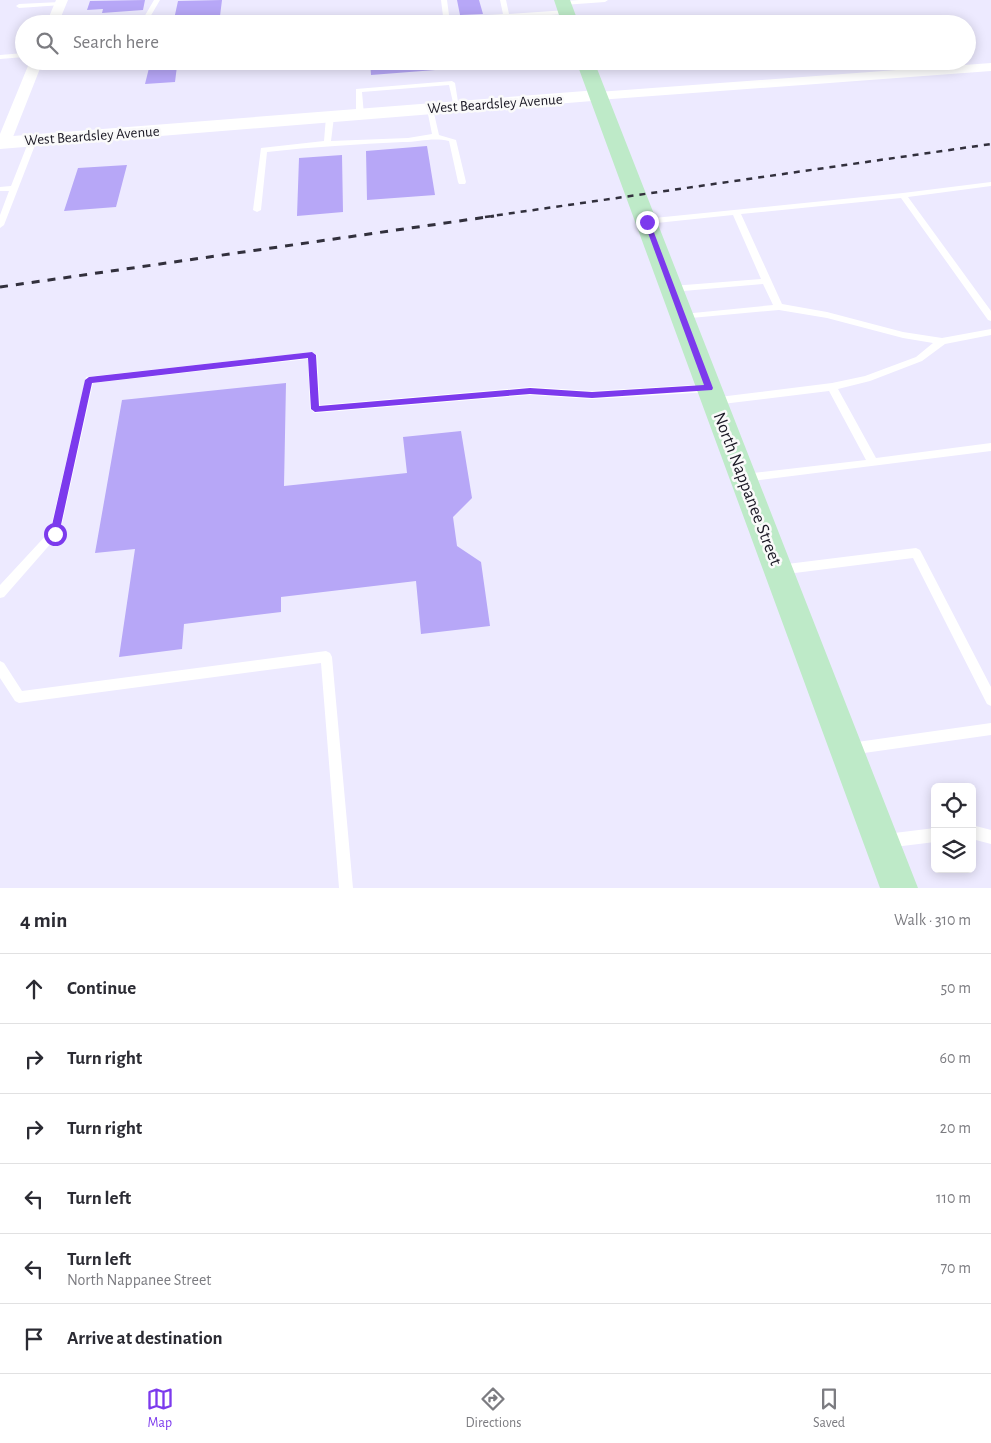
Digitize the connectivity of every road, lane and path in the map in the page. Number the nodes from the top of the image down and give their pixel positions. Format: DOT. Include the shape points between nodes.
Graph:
graph roads {
  1 [pos="157,0"];
  2 [pos="444,0"];
  3 [pos="503,0"];
  4 [pos="605,0"];
  5 [pos="61,2"];
  6 [pos="19,6"];
  7 [pos="566,10"];
  8 [pos="56,15"];
  9 [pos="146,15"];
  10 [pos="446,15"];
  11 [pos="507,15"];
  12 [pos="517,15"];
  13 [pos="15,56"];
  14 [pos="0,57"];
  15 [pos="991,67"];
  16 [pos="976,68"];
  17 [pos="33,70"];
  18 [pos="588,70"];
  19 [pos="950,70"];
  20 [pos="598,96"];
  21 [pos="457,107"];
  22 [pos="430,110"];
  23 [pos="360,115"];
  24 [pos="330,117"];
  25 [pos="436,136"];
  26 [pos="33,140"];
  27 [pos="2,142"];
  28 [pos="328,144"];
  29 [pos="462,182"];
  30 [pos="991,184"];
  31 [pos="15,188"];
  32 [pos="0,189"];
  33 [pos="903,195"];
  34 [pos="258,210"];
  35 [pos="736,212"];
  36 [pos="647,222"];
  37 [pos="0,225"];
  38 [pos="766,281"];
  39 [pos="672,289"];
  40 [pos="779,307"];
  41 [pos="683,317"];
  42 [pos="991,318"];
  43 [pos="991,332"];
  44 [pos="942,341"];
  45 [pos="832,387"];
  46 [pos="712,394"];
  47 [pos="991,447"];
  48 [pos="873,463"];
  49 [pos="743,478"];
  50 [pos="778,570"];
  51 [pos="0,593"];
  52 [pos="0,666"];
  53 [pos="991,700"];
  54 [pos="991,729"];
  55 [pos="846,750"];
  56 [pos="976,833"];
  57 [pos="931,836"];
  58 [pos="991,836"];
  59 [pos="881,841"];
  60 [pos="346,888"];
  61 [pos="898,888"];
  1 -- 9 [label="lane" via="155,7"];
  2 -- 10 [label="lane"];
  3 -- 11 [label="lane"];
  4 -- 7 [label="lane"];
  5 -- 6 [label="lane"];
  5 -- 8 [label="street"];
  7 -- 12 [label="lane"];
  13 -- 14 [label="lane"];
  15 -- 16 [label="street, West Beardsley Avenue"];
  17 -- 27 [label="street"];
  18 -- 20 [label="main road, North Nappanee Street"];
  19 -- 20 [label="street, West Beardsley Avenue"];
  20 -- 21 [label="main road, West Beardsley Avenue"];
  20 -- 36 [label="main road, North Nappanee Street"];
  21 -- 22 [label="main road, West Beardsley Avenue"];
  21 -- 23 [label="lane" via="452,82 358,90"];
  22 -- 23 [label="main road, West Beardsley Avenue"];
  22 -- 25 [label="lane"];
  23 -- 24 [label="main road, West Beardsley Avenue"];
  24 -- 26 [label="main road, West Beardsley Avenue"];
  24 -- 28 [label="lane"];
  25 -- 28 [label="lane"];
  25 -- 29 [label="lane" via="452,140"];
  26 -- 27 [label="main road, West Beardsley Avenue"];
  26 -- 31 [label="lane"];
  28 -- 34 [label="lane" via="264,150"];
  30 -- 33 [label="lane"];
  31 -- 32 [label="lane"];
  31 -- 37 [label="lane"];
  33 -- 35 [label="lane"];
  33 -- 42 [label="lane"];
  35 -- 36 [label="lane"];
  35 -- 38 [label="lane"];
  36 -- 39 [label="main road, North Nappanee Street"];
  38 -- 39 [label="lane"];
  38 -- 40 [label="lane"];
  39 -- 41 [label="main road, North Nappanee Street"];
  40 -- 41 [label="lane"];
  40 -- 44 [label="lane"];
  41 -- 46 [label="main road, North Nappanee Street"];
  43 -- 44 [label="lane"];
  44 -- 45 [label="lane" via="919,359 867,379"];
  45 -- 46 [label="lane"];
  45 -- 48 [label="lane"];
  46 -- 49 [label="main road, North Nappanee Street"];
  46 -- 51 [label="lane" via="592,395 530,391 315,409 312,355 89,380 55,534"];
  47 -- 48 [label="lane"];
  48 -- 49 [label="lane"];
  49 -- 50 [label="main road, North Nappanee Street"];
  50 -- 53 [label="lane" via="916,552"];
  50 -- 55 [label="main road, North Nappanee Street"];
  52 -- 60 [label="lane" via="20,697 326,657"];
  54 -- 55 [label="lane"];
  55 -- 59 [label="main road, North Nappanee Street"];
  56 -- 58 [label="lane"];
  57 -- 59 [label="lane"];
  59 -- 61 [label="main road, North Nappanee Street"];
}
